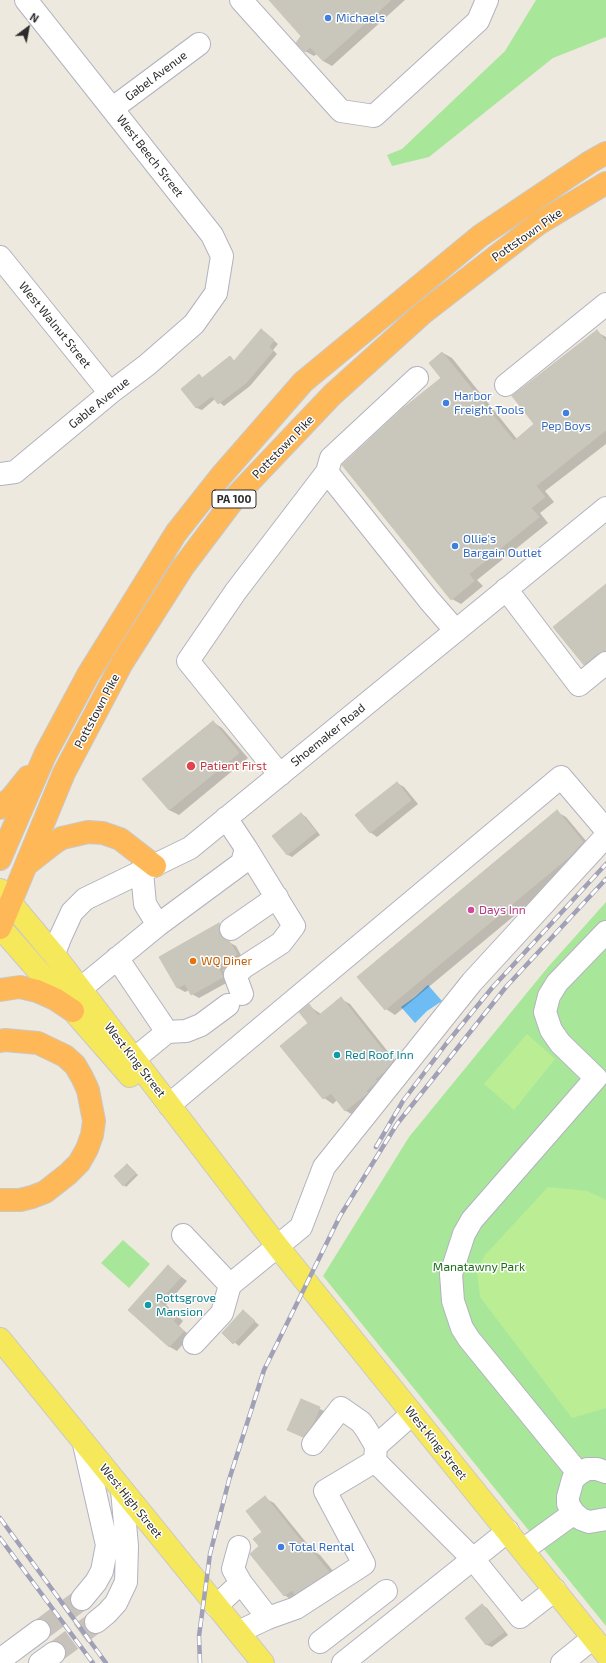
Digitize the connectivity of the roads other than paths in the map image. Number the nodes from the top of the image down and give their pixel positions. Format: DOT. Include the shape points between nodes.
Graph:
graph roads {
  1 [pos="26,0"];
  2 [pos="241,0"];
  3 [pos="487,0"];
  4 [pos="199,44"];
  5 [pos="113,108"];
  6 [pos="606,153"];
  7 [pos="606,183"];
  8 [pos="0,257"];
  9 [pos="606,304"];
  10 [pos="194,324"];
  11 [pos="417,378"];
  12 [pos="506,385"];
  13 [pos="110,393"];
  14 [pos="327,472"];
  15 [pos="0,474"];
  16 [pos="606,508"];
  17 [pos="506,589"];
  18 [pos="456,631"];
  19 [pos="606,663"];
  20 [pos="45,755"];
  21 [pos="280,775"];
  22 [pos="0,808"];
  23 [pos="226,818"];
  24 [pos="606,830"];
  25 [pos="606,836"];
  26 [pos="246,848"];
  27 [pos="0,859"];
  28 [pos="25,866"];
  29 [pos="148,869"];
  30 [pos="5,896"];
  31 [pos="277,897"];
  32 [pos="158,924"];
  33 [pos="0,928"];
  34 [pos="231,929"];
  35 [pos="606,932"];
  36 [pos="54,954"];
  37 [pos="117,958"];
  38 [pos="80,989"];
  39 [pos="0,990"];
  40 [pos="73,1011"];
  41 [pos="167,1032"];
  42 [pos="0,1041"];
  43 [pos="134,1059"];
  44 [pos="601,1083"];
  45 [pos="169,1104"];
  46 [pos="0,1200"];
  47 [pos="184,1235"];
  48 [pos="272,1240"];
  49 [pos="230,1285"];
  50 [pos="0,1339"];
  51 [pos="194,1343"];
  52 [pos="412,1414"];
  53 [pos="84,1444"];
  54 [pos="314,1444"];
  55 [pos="375,1453"];
  56 [pos="606,1472"];
  57 [pos="579,1474"];
  58 [pos="122,1490"];
  59 [pos="574,1513"];
  60 [pos="606,1519"];
  61 [pos="508,1531"];
  62 [pos="239,1546"];
  63 [pos="523,1550"];
  64 [pos="473,1559"];
  65 [pos="364,1564"];
  66 [pos="241,1582"];
  67 [pos="555,1590"];
  68 [pos="386,1591"];
  69 [pos="82,1599"];
  70 [pos="216,1606"];
  71 [pos="411,1609"];
  72 [pos="268,1618"];
  73 [pos="96,1622"];
  74 [pos="39,1631"];
  75 [pos="238,1632"];
  76 [pos="320,1642"];
  77 [pos="599,1646"];
  78 [pos="0,1660"];
  79 [pos="263,1663"];
  80 [pos="343,1663"];
  81 [pos="562,1663"];
  1 -- 5 [label="street, West Beech Street"];
  2 -- 3 [label="street" via="341,111 374,116 478,21"];
  4 -- 5 [label="street, Gabel Avenue"];
  5 -- 10 [label="street, West Beech Street" via="212,235 222,256 216,294"];
  6 -- 20 [label="highway, Pottstown Pike / PA 100" via="480,236 303,382 221,476 176,533 89,673"];
  7 -- 28 [label="highway, Pottstown Pike / PA 100" via="538,224 423,313 332,395 238,494 183,567 122,663 64,774"];
  8 -- 13 [label="street, West Walnut Street"];
  9 -- 12 [label="street"];
  10 -- 13 [label="street, Gable Avenue" via="147,366"];
  11 -- 14 [label="street" via="331,458"];
  13 -- 15 [label="street, Gable Avenue" via="15,472"];
  14 -- 18 [label="street"];
  14 -- 21 [label="street" via="236,591 188,661"];
  16 -- 17 [label="street, Shoemaker Road"];
  17 -- 18 [label="street, Shoemaker Road"];
  17 -- 19 [label="street" via="579,685"];
  18 -- 21 [label="street, Shoemaker Road"];
  20 -- 22 [label="highway" via="12,797"];
  20 -- 27 [label="highway, Pottstown Pike / PA 100"];
  21 -- 23 [label="street, Shoemaker Road"];
  23 -- 26 [label="street"];
  23 -- 29 [label="street, Shoemaker Road" via="190,848"];
  24 -- 45 [label="street" via="561,778"];
  25 -- 48 [label="street" via="472,982 324,1167 301,1227"];
  26 -- 31 [label="street"];
  26 -- 32 [label="street" via="242,863"];
  28 -- 29 [label="highway" via="62,838 88,832 103,833 120,840"];
  28 -- 30 [label="highway, Pottstown Pike / PA 100"];
  29 -- 32 [label="street" via="145,904"];
  29 -- 36 [label="street, Shoemaker Road" via="85,899 72,912"];
  30 -- 33 [label="highway, Pottstown Pike / PA 100"];
  30 -- 36 [label="main road, West King Street"];
  31 -- 34 [label="street"];
  31 -- 41 [label="street" via="294,926 281,943 235,975 235,999 201,1025 186,1031"];
  32 -- 37 [label="street"];
  33 -- 40 [label="main road, West King Street"];
  35 -- 44 [label="street" via="557,983 549,996 545,1012 551,1030 560,1043"];
  36 -- 38 [label="main road, West King Street"];
  37 -- 38 [label="street"];
  37 -- 41 [label="street"];
  38 -- 43 [label="main road, West King Street"];
  39 -- 40 [label="highway" via="20,988 37,991"];
  40 -- 48 [label="main road, West King Street"];
  41 -- 43 [label="street"];
  42 -- 46 [label="highway" via="38,1043 65,1056 75,1065 88,1090 94,1121 87,1149 79,1163 68,1174 46,1192 20,1200"];
  43 -- 45 [label="main road, West King Street"];
  44 -- 57 [label="street" via="472,1220 464,1234 451,1274 453,1301 465,1334"];
  45 -- 48 [label="main road, West King Street"];
  47 -- 49 [label="street"];
  48 -- 49 [label="street"];
  48 -- 52 [label="main road, West King Street"];
  49 -- 51 [label="street" via="222,1313"];
  50 -- 53 [label="main road, West High Street"];
  52 -- 55 [label="street"];
  52 -- 61 [label="main road, West King Street"];
  53 -- 58 [label="main road, West High Street"];
  53 -- 69 [label="street" via="107,1546 102,1571"];
  54 -- 55 [label="street" via="340,1408 361,1422"];
  55 -- 64 [label="street"];
  55 -- 65 [label="street" via="325,1491"];
  56 -- 57 [label="street" via="587,1469"];
  57 -- 59 [label="street" via="573,1479 570,1488 568,1504"];
  58 -- 70 [label="main road, West High Street"];
  58 -- 73 [label="street" via="127,1546 126,1582 116,1603"];
  59 -- 60 [label="street" via="589,1522"];
  59 -- 63 [label="street"];
  61 -- 63 [label="main road, West King Street"];
  61 -- 64 [label="street"];
  62 -- 66 [label="street" via="233,1569"];
  63 -- 67 [label="main road, West King Street"];
  64 -- 67 [label="street" via="520,1617"];
  64 -- 71 [label="street"];
  65 -- 68 [label="street"];
  65 -- 72 [label="street" via="296,1608"];
  66 -- 70 [label="street"];
  66 -- 72 [label="street"];
  67 -- 77 [label="main road, West King Street"];
  68 -- 71 [label="street"];
  68 -- 76 [label="street"];
  70 -- 75 [label="main road, West High Street"];
  71 -- 80 [label="street"];
  72 -- 75 [label="street"];
  74 -- 78 [label="street"];
  75 -- 79 [label="main road, West High Street"];
  77 -- 81 [label="street"];
}
